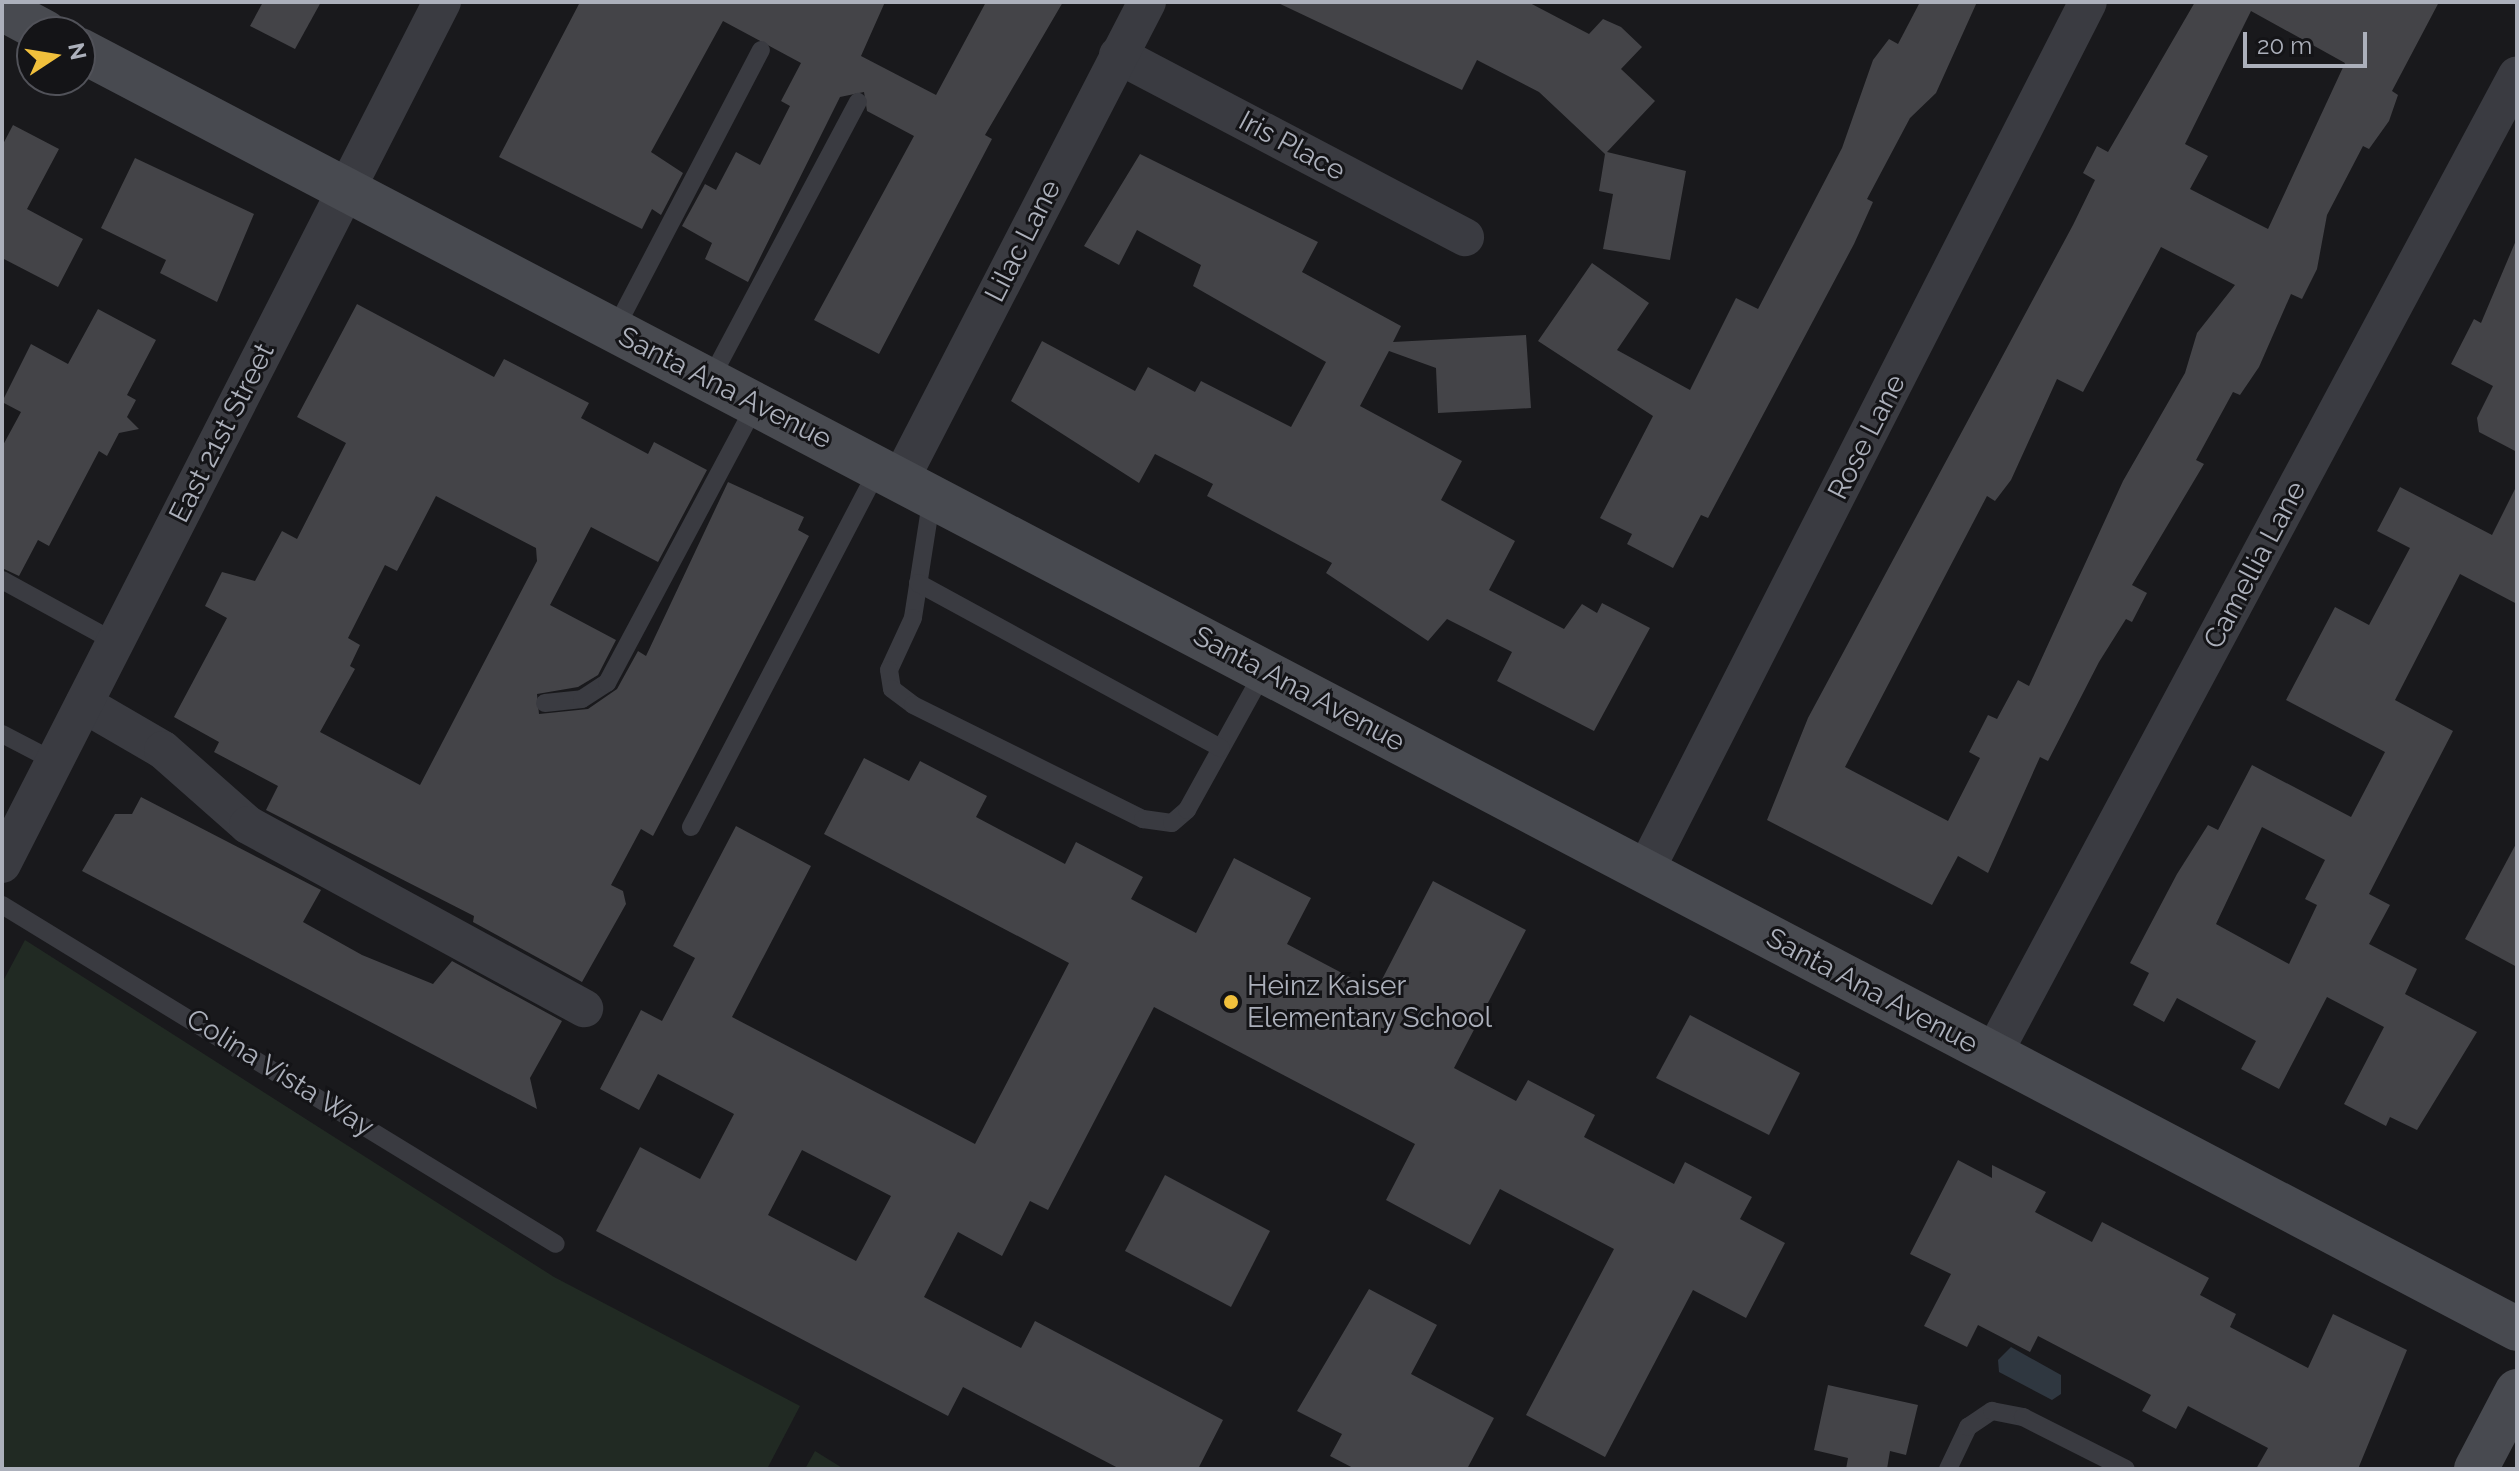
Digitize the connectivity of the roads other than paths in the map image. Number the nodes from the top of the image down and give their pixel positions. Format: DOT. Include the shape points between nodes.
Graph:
graph roads {
  1 [pos="442,2"];
  2 [pos="1147,2"];
  3 [pos="2088,2"];
  4 [pos="761,50"];
  5 [pos="1118,55"];
  6 [pos="96,58"];
  7 [pos="2517,75"];
  8 [pos="858,102"];
  9 [pos="345,190"];
  10 [pos="1465,237"];
  11 [pos="614,331"];
  12 [pos="710,380"];
  13 [pos="756,404"];
  14 [pos="904,481"];
  15 [pos="2,580"];
  16 [pos="918,583"];
  17 [pos="117,643"];
  18 [pos="1264,671"];
  19 [pos="545,703"];
  20 [pos="84,704"];
  21 [pos="2,734"];
  22 [pos="1221,748"];
  23 [pos="54,761"];
  24 [pos="691,827"];
  25 [pos="2,864"];
  26 [pos="1645,871"];
  27 [pos="2,905"];
  28 [pos="584,1008"];
  29 [pos="1993,1054"];
  30 [pos="556,1244"];
  31 [pos="2517,1329"];
  32 [pos="2517,1391"];
  33 [pos="1948,1469"];
  34 [pos="2126,1469"];
  35 [pos="2476,1469"];
  1 -- 9 [label="street, East 21st Street"];
  2 -- 5 [label="street, Lilac Lane"];
  3 -- 26 [label="street, Rose Lane"];
  4 -- 11 [label="lane"];
  5 -- 10 [label="street, Iris Place"];
  5 -- 14 [label="street, Lilac Lane"];
  6 -- 9 [label="street, Santa Ana Avenue"];
  7 -- 29 [label="street, Camellia Lane"];
  8 -- 12 [label="lane"];
  9 -- 11 [label="street, Santa Ana Avenue"];
  9 -- 17 [label="street, East 21st Street"];
  11 -- 12 [label="street, Santa Ana Avenue"];
  12 -- 13 [label="street, Santa Ana Avenue"];
  13 -- 14 [label="street, Santa Ana Avenue"];
  13 -- 19 [label="lane" via="607,683 582,699"];
  14 -- 16 [label="lane"];
  14 -- 18 [label="street, Santa Ana Avenue"];
  14 -- 24 [label="lane"];
  15 -- 17 [label="lane"];
  16 -- 22 [label="lane"];
  16 -- 22 [label="lane" via="913,618 889,670 892,689 913,705 1143,819 1172,823 1187,810"];
  17 -- 20 [label="street, East 21st Street"];
  18 -- 22 [label="lane"];
  18 -- 26 [label="street, Santa Ana Avenue"];
  20 -- 23 [label="street, East 21st Street"];
  20 -- 28 [label="street" via="163,750 248,825"];
  21 -- 23 [label="lane"];
  23 -- 25 [label="street, East 21st Street"];
  26 -- 29 [label="street, Santa Ana Avenue"];
  27 -- 30 [label="lane, Colina Vista Way"];
  29 -- 31 [label="street, Santa Ana Avenue"];
  32 -- 35 [label="street"];
  33 -- 34 [label="lane" via="1968,1427 1992,1411 2023,1417"];
}
